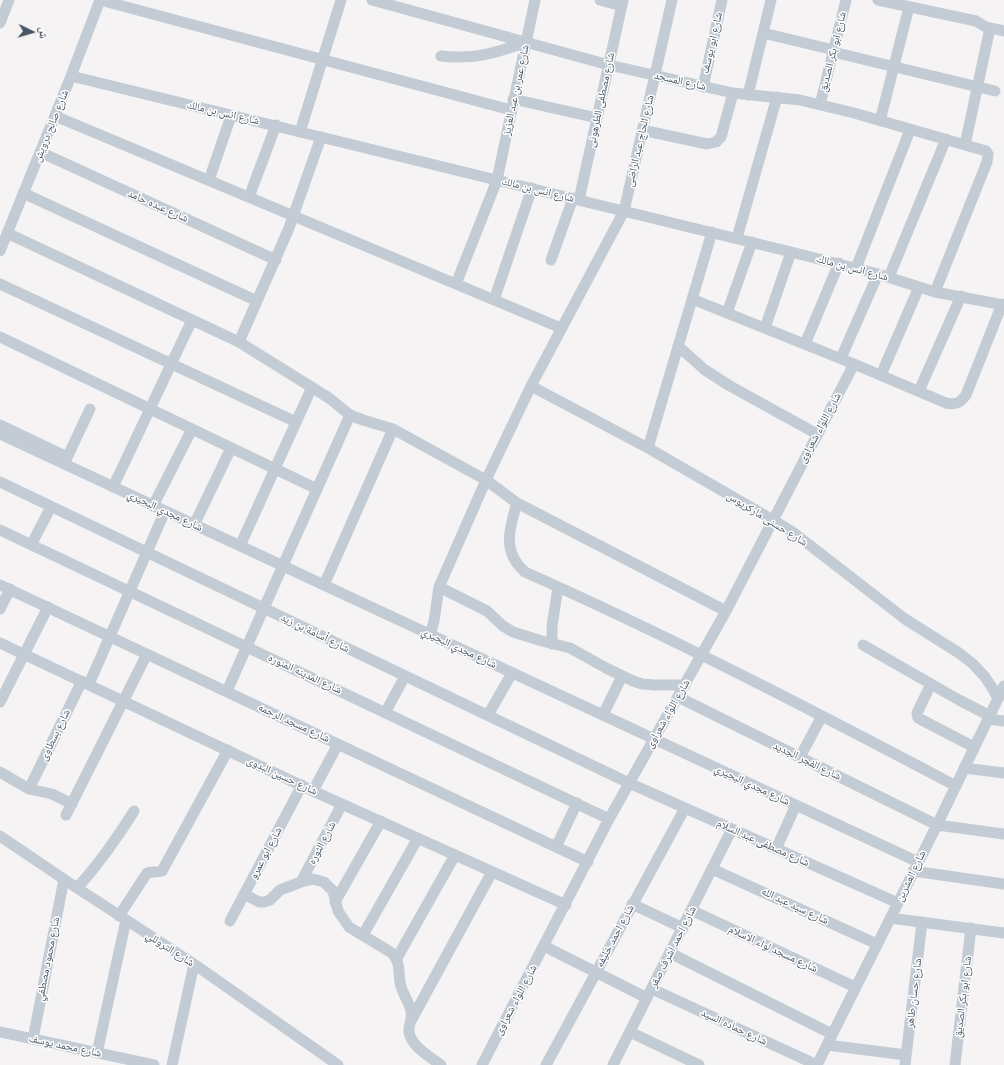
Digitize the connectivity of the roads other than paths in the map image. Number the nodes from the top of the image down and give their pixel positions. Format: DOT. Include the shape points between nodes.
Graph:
graph roads {
  1 [pos="9,0"];
  2 [pos="100,0"];
  3 [pos="341,0"];
  4 [pos="372,0"];
  5 [pos="535,0"];
  6 [pos="600,0"];
  7 [pos="672,0"];
  8 [pos="722,0"];
  9 [pos="771,0"];
  10 [pos="846,0"];
  11 [pos="878,0"];
  12 [pos="622,3"];
  13 [pos="909,7"];
  14 [pos="0,23"];
  15 [pos="990,28"];
  16 [pos="1004,31"];
  17 [pos="763,33"];
  18 [pos="526,42"];
  19 [pos="833,51"];
  20 [pos="442,56"];
  21 [pos="323,60"];
  22 [pos="609,65"];
  23 [pos="894,67"];
  24 [pos="71,76"];
  25 [pos="654,76"];
  26 [pos="977,86"];
  27 [pos="702,87"];
  28 [pos="995,91"];
  29 [pos="733,93"];
  30 [pos="748,95"];
  31 [pos="777,97"];
  32 [pos="512,104"];
  33 [pos="820,105"];
  34 [pos="55,116"];
  35 [pos="231,116"];
  36 [pos="597,118"];
  37 [pos="880,121"];
  38 [pos="276,125"];
  39 [pos="642,130"];
  40 [pos="910,130"];
  41 [pos="300,132"];
  42 [pos="321,137"];
  43 [pos="946,139"];
  44 [pos="965,145"];
  45 [pos="40,152"];
  46 [pos="208,180"];
  47 [pos="497,180"];
  48 [pos="532,188"];
  49 [pos="24,193"];
  50 [pos="249,197"];
  51 [pos="576,199"];
  52 [pos="624,211"];
  53 [pos="293,216"];
  54 [pos="712,232"];
  55 [pos="7,233"];
  56 [pos="737,238"];
  57 [pos="752,242"];
  58 [pos="0,251"];
  59 [pos="791,252"];
  60 [pos="276,260"];
  61 [pos="551,260"];
  62 [pos="839,264"];
  63 [pos="856,268"];
  64 [pos="884,276"];
  65 [pos="0,284"];
  66 [pos="456,284"];
  67 [pos="919,287"];
  68 [pos="936,292"];
  69 [pos="961,296"];
  70 [pos="692,299"];
  71 [pos="494,300"];
  72 [pos="257,301"];
  73 [pos="1003,305"];
  74 [pos="727,313"];
  75 [pos="192,320"];
  76 [pos="561,328"];
  77 [pos="765,328"];
  78 [pos="0,337"];
  79 [pos="239,342"];
  80 [pos="805,344"];
  81 [pos="678,346"];
  82 [pos="841,358"];
  83 [pos="171,364"];
  84 [pos="854,364"];
  85 [pos="880,375"];
  86 [pos="530,386"];
  87 [pos="312,387"];
  88 [pos="919,391"];
  89 [pos="90,409"];
  90 [pos="150,409"];
  91 [pos="350,415"];
  92 [pos="296,422"];
  93 [pos="0,425"];
  94 [pos="192,429"];
  95 [pos="393,429"];
  96 [pos="0,434"];
  97 [pos="817,434"];
  98 [pos="231,448"];
  99 [pos="648,448"];
  100 [pos="66,461"];
  101 [pos="275,468"];
  102 [pos="486,480"];
  103 [pos="0,482"];
  104 [pos="113,487"];
  105 [pos="317,489"];
  106 [pos="517,503"];
  107 [pos="154,506"];
  108 [pos="51,507"];
  109 [pos="165,511"];
  110 [pos="773,520"];
  111 [pos="194,525"];
  112 [pos="0,530"];
  113 [pos="31,545"];
  114 [pos="240,546"];
  115 [pos="147,552"];
  116 [pos="282,566"];
  117 [pos="324,586"];
  118 [pos="5,587"];
  119 [pos="439,587"];
  120 [pos="558,587"];
  121 [pos="129,592"];
  122 [pos="48,607"];
  123 [pos="264,608"];
  124 [pos="0,609"];
  125 [pos="726,611"];
  126 [pos="430,635"];
  127 [pos="110,636"];
  128 [pos="0,643"];
  129 [pos="552,644"];
  130 [pos="863,645"];
  131 [pos="246,647"];
  132 [pos="24,654"];
  133 [pos="147,654"];
  134 [pos="701,656"];
  135 [pos="512,673"];
  136 [pos="405,676"];
  137 [pos="622,676"];
  138 [pos="85,683"];
  139 [pos="931,684"];
  140 [pos="685,685"];
  141 [pos="1004,686"];
  142 [pos="226,691"];
  143 [pos="678,697"];
  144 [pos="998,699"];
  145 [pos="124,701"];
  146 [pos="0,702"];
  147 [pos="385,712"];
  148 [pos="488,715"];
  149 [pos="603,715"];
  150 [pos="822,716"];
  151 [pos="989,717"];
  152 [pos="1004,721"];
  153 [pos="654,739"];
  154 [pos="338,744"];
  155 [pos="974,747"];
  156 [pos="228,750"];
  157 [pos="800,758"];
  158 [pos="964,768"];
  159 [pos="0,772"];
  160 [pos="1004,773"];
  161 [pos="629,783"];
  162 [pos="302,785"];
  163 [pos="956,786"];
  164 [pos="29,788"];
  165 [pos="313,791"];
  166 [pos="577,803"];
  167 [pos="72,804"];
  168 [pos="342,804"];
  169 [pos="796,805"];
  170 [pos="684,808"];
  171 [pos="134,811"];
  172 [pos="66,815"];
  173 [pos="609,819"];
  174 [pos="381,821"];
  175 [pos="937,825"];
  176 [pos="732,829"];
  177 [pos="1004,834"];
  178 [pos="0,836"];
  179 [pos="418,838"];
  180 [pos="556,847"];
  181 [pos="776,849"];
  182 [pos="455,855"];
  183 [pos="588,862"];
  184 [pos="916,867"];
  185 [pos="712,869"];
  186 [pos="492,872"];
  187 [pos="64,879"];
  188 [pos="301,882"];
  189 [pos="1004,884"];
  190 [pos="77,888"];
  191 [pos="244,894"];
  192 [pos="335,902"];
  193 [pos="898,903"];
  194 [pos="632,904"];
  195 [pos="566,905"];
  196 [pos="692,910"];
  197 [pos="123,918"];
  198 [pos="890,918"];
  199 [pos="230,921"];
  200 [pos="922,922"];
  201 [pos="683,928"];
  202 [pos="971,928"];
  203 [pos="1004,932"];
  204 [pos="363,935"];
  205 [pos="877,944"];
  206 [pos="544,946"];
  207 [pos="670,953"];
  208 [pos="397,958"];
  209 [pos="194,964"];
  210 [pos="596,972"];
  211 [pos="855,987"];
  212 [pos="650,993"];
  213 [pos="412,1019"];
  214 [pos="0,1032"];
  215 [pos="630,1032"];
  216 [pos="832,1034"];
  217 [pos="33,1039"];
  218 [pos="827,1045"];
  219 [pos="97,1053"];
  220 [pos="906,1060"];
  221 [pos="335,1064"];
  222 [pos="154,1065"];
  223 [pos="172,1065"];
  224 [pos="441,1065"];
  225 [pos="482,1065"];
  226 [pos="546,1065"];
  227 [pos="613,1065"];
  228 [pos="699,1065"];
  229 [pos="817,1065"];
  230 [pos="955,1065"];
  1 -- 14 [label="street"];
  2 -- 21 [label="street"];
  2 -- 24 [label="street, شارع صالح درويش"];
  3 -- 21 [label="street"];
  4 -- 18 [label="street, شارع المسجد"];
  5 -- 18 [label="street, شارع عمر بن عبد العزيز"];
  6 -- 12 [label="street"];
  7 -- 25 [label="street, شارع الحاج عبد الراضى"];
  8 -- 27 [label="street, شارع ابو يوسف"];
  9 -- 17 [label="street"];
  10 -- 19 [label="street, شارع ابو بكر الصديق"];
  11 -- 13 [label="street"];
  12 -- 22 [label="street, شارع مصطفى الطرهونى"];
  13 -- 15 [label="street" via="976,21"];
  13 -- 23 [label="street"];
  15 -- 16 [label="street"];
  15 -- 26 [label="street"];
  17 -- 19 [label="street"];
  17 -- 30 [label="street"];
  18 -- 20 [label="street" via="481,56"];
  18 -- 22 [label="street, شارع المسجد"];
  18 -- 32 [label="street, شارع عمر بن عبد العزيز"];
  19 -- 23 [label="street"];
  19 -- 33 [label="street, شارع ابو بكر الصديق"];
  21 -- 32 [label="street"];
  21 -- 41 [label="street"];
  22 -- 25 [label="street, شارع المسجد"];
  22 -- 36 [label="street, شارع مصطفى الطرهونى"];
  23 -- 26 [label="street"];
  23 -- 37 [label="street"];
  24 -- 34 [label="street, شارع صالح درويش"];
  24 -- 35 [label="street, شارع انس بن مالك"];
  25 -- 27 [label="street, شارع المسجد"];
  25 -- 39 [label="street, شارع الحاج عبد الراضى"];
  26 -- 28 [label="street"];
  26 -- 44 [label="street"];
  27 -- 29 [label="street, شارع المسجد"];
  29 -- 30 [label="street, شارع المسجد"];
  29 -- 39 [label="street" via="721,137 716,142 707,144"];
  30 -- 31 [label="street, شارع المسجد"];
  31 -- 33 [label="street, شارع المسجد"];
  31 -- 56 [label="street"];
  32 -- 36 [label="street"];
  32 -- 47 [label="street, شارع عمر بن عبد العزيز"];
  33 -- 37 [label="street, شارع المسجد"];
  34 -- 45 [label="street, شارع صالح درويش"];
  34 -- 46 [label="street"];
  35 -- 38 [label="street, شارع انس بن مالك"];
  35 -- 46 [label="street"];
  36 -- 51 [label="street, شارع مصطفى الطرهونى"];
  37 -- 40 [label="street, شارع المسجد"];
  38 -- 41 [label="street, شارع انس بن مالك"];
  38 -- 50 [label="street"];
  39 -- 52 [label="street, شارع الحاج عبد الراضى"];
  40 -- 43 [label="street, شارع المسجد"];
  40 -- 63 [label="street"];
  41 -- 42 [label="street, شارع انس بن مالك"];
  42 -- 47 [label="street, شارع انس بن مالك"];
  42 -- 53 [label="street"];
  43 -- 44 [label="street, شارع المسجد"];
  43 -- 64 [label="street"];
  44 -- 68 [label="street, شارع المسجد" via="986,151 987,162"];
  45 -- 49 [label="street, شارع صالح درويش"];
  45 -- 60 [label="street, شارع عبده حامد"];
  46 -- 50 [label="street"];
  47 -- 48 [label="street, شارع انس بن مالك"];
  47 -- 66 [label="street, شارع عمر بن عبد العزيز"];
  48 -- 51 [label="street, شارع انس بن مالك"];
  48 -- 71 [label="street"];
  49 -- 55 [label="street, شارع صالح درويش"];
  49 -- 72 [label="street"];
  50 -- 53 [label="street"];
  51 -- 52 [label="street, شارع انس بن مالك"];
  51 -- 61 [label="street, شارع مصطفى الطرهونى"];
  52 -- 54 [label="street, شارع انس بن مالك"];
  52 -- 76 [label="street, شارع الحاج عبد الراضى"];
  53 -- 60 [label="street"];
  53 -- 66 [label="street"];
  54 -- 56 [label="street, شارع انس بن مالك"];
  54 -- 70 [label="street"];
  55 -- 58 [label="street, شارع صالح درويش"];
  55 -- 75 [label="street"];
  56 -- 57 [label="street, شارع انس بن مالك"];
  57 -- 59 [label="street, شارع انس بن مالك"];
  57 -- 74 [label="street"];
  59 -- 62 [label="street, شارع انس بن مالك"];
  59 -- 77 [label="street"];
  60 -- 72 [label="street"];
  62 -- 63 [label="street, شارع انس بن مالك"];
  62 -- 80 [label="street"];
  63 -- 64 [label="street, شارع انس بن مالك"];
  64 -- 67 [label="street, شارع انس بن مالك"];
  64 -- 82 [label="street"];
  65 -- 83 [label="street"];
  66 -- 71 [label="street"];
  67 -- 68 [label="street, شارع انس بن مالك"];
  67 -- 85 [label="street"];
  68 -- 69 [label="street, شارع انس بن مالك"];
  69 -- 73 [label="street, شارع انس بن مالك"];
  69 -- 88 [label="street"];
  70 -- 74 [label="street"];
  70 -- 81 [label="street"];
  71 -- 76 [label="street"];
  72 -- 79 [label="street"];
  73 -- 88 [label="street" via="962,401 954,405"];
  74 -- 77 [label="street"];
  75 -- 79 [label="street"];
  75 -- 83 [label="street"];
  76 -- 86 [label="street, شارع الحاج عبد الراضى"];
  77 -- 80 [label="street"];
  78 -- 90 [label="street"];
  79 -- 87 [label="street"];
  80 -- 82 [label="street"];
  81 -- 97 [label="street" via="705,370 730,386"];
  81 -- 99 [label="street"];
  82 -- 84 [label="street"];
  83 -- 90 [label="street"];
  83 -- 92 [label="street"];
  84 -- 85 [label="street"];
  84 -- 97 [label="street, شارع اللواء شعراوى"];
  85 -- 88 [label="street"];
  86 -- 99 [label="street, شارع حسنى ماركريوس"];
  86 -- 102 [label="street, شارع الحاج عبد الراضى"];
  87 -- 91 [label="street"];
  87 -- 92 [label="street"];
  89 -- 100 [label="street"];
  90 -- 94 [label="street"];
  90 -- 104 [label="street"];
  91 -- 95 [label="street"];
  91 -- 105 [label="street"];
  92 -- 101 [label="street"];
  93 -- 100 [label="street"];
  94 -- 98 [label="street"];
  94 -- 107 [label="street"];
  95 -- 102 [label="street"];
  95 -- 117 [label="street"];
  96 -- 100 [label="street, شارع مجدي البحيري"];
  97 -- 110 [label="street, شارع اللواء شعراوى"];
  98 -- 101 [label="street"];
  98 -- 111 [label="street"];
  99 -- 110 [label="street, شارع حسنى ماركريوس"];
  100 -- 104 [label="street, شارع مجدي البحيري"];
  101 -- 105 [label="street"];
  101 -- 114 [label="street"];
  102 -- 106 [label="street"];
  102 -- 119 [label="street, شارع الحاج عبد الراضى"];
  103 -- 108 [label="street, شارع أسامة بن زيد"];
  104 -- 107 [label="street, شارع مجدي البحيري"];
  105 -- 116 [label="street"];
  106 -- 120 [label="street" via="510,527 513,559 525,572"];
  106 -- 125 [label="street"];
  107 -- 109 [label="street, شارع مجدي البحيري"];
  108 -- 113 [label="street"];
  108 -- 115 [label="street, شارع أسامة بن زيد"];
  109 -- 111 [label="street, شارع مجدي البحيري"];
  109 -- 115 [label="street, شارع بسطاوى"];
  110 -- 125 [label="street, شارع اللواء شعراوى"];
  110 -- 144 [label="street, شارع حسنى ماركريوس" via="814,548 905,619 973,664 985,677"];
  111 -- 114 [label="street, شارع مجدي البحيري"];
  112 -- 113 [label="street, شارع المدينه المنوره"];
  113 -- 121 [label="street, شارع المدينه المنوره"];
  114 -- 116 [label="street, شارع مجدي البحيري"];
  115 -- 121 [label="street, شارع بسطاوى"];
  115 -- 123 [label="street, شارع أسامة بن زيد"];
  116 -- 117 [label="street, شارع مجدي البحيري"];
  116 -- 123 [label="street"];
  117 -- 126 [label="street, شارع مجدي البحيري"];
  118 -- 122 [label="street, شارع مسجد الرحمه"];
  118 -- 124 [label="street"];
  119 -- 126 [label="street, شارع الحاج عبد الراضى"];
  119 -- 129 [label="street" via="487,611 513,632"];
  120 -- 129 [label="street"];
  120 -- 134 [label="street"];
  121 -- 127 [label="street, شارع بسطاوى"];
  121 -- 131 [label="street, شارع المدينه المنوره"];
  122 -- 127 [label="street, شارع مسجد الرحمه"];
  122 -- 132 [label="street"];
  123 -- 131 [label="street"];
  123 -- 136 [label="street, شارع أسامة بن زيد"];
  125 -- 134 [label="street, شارع اللواء شعراوى"];
  126 -- 135 [label="street, شارع مجدي البحيري"];
  127 -- 133 [label="street, شارع مسجد الرحمه"];
  127 -- 138 [label="street, شارع بسطاوى"];
  128 -- 132 [label="street, شارع حسين البدوى"];
  129 -- 137 [label="street" via="570,648"];
  130 -- 139 [label="street"];
  131 -- 142 [label="street"];
  131 -- 147 [label="street, شارع المدينه المنوره"];
  132 -- 138 [label="street, شارع حسين البدوى"];
  132 -- 146 [label="street"];
  133 -- 142 [label="street, شارع مسجد الرحمه"];
  133 -- 145 [label="street"];
  134 -- 140 [label="street, شارع اللواء شعراوى"];
  134 -- 150 [label="street"];
  135 -- 148 [label="street"];
  135 -- 149 [label="street, شارع مجدي البحيري"];
  136 -- 147 [label="street"];
  136 -- 148 [label="street, شارع أسامة بن زيد"];
  137 -- 140 [label="street" via="642,684"];
  137 -- 149 [label="street"];
  138 -- 145 [label="street, شارع حسين البدوى"];
  138 -- 164 [label="street, شارع بسطاوى"];
  139 -- 151 [label="street"];
  139 -- 155 [label="street" via="917,713 918,718"];
  140 -- 143 [label="street, شارع اللواء شعراوى"];
  141 -- 144 [label="street, شارع العشرين"];
  142 -- 154 [label="street, شارع مسجد الرحمه"];
  143 -- 153 [label="street, شارع اللواء شعراوى"];
  143 -- 157 [label="street, شارع الفجر الجديد"];
  144 -- 151 [label="street, شارع العشرين"];
  145 -- 156 [label="street, شارع حسين البدوى"];
  145 -- 167 [label="street"];
  147 -- 166 [label="street, شارع المدينه المنوره"];
  148 -- 161 [label="street, شارع أسامة بن زيد"];
  149 -- 153 [label="street, شارع مجدي البحيري"];
  150 -- 157 [label="street"];
  150 -- 163 [label="street"];
  151 -- 152 [label="street"];
  151 -- 155 [label="street, شارع العشرين"];
  153 -- 161 [label="street, شارع اللواء شعراوى"];
  153 -- 169 [label="street, شارع مجدي البحيري"];
  154 -- 165 [label="street"];
  154 -- 180 [label="street, شارع مسجد الرحمه"];
  155 -- 158 [label="street, شارع العشرين"];
  156 -- 162 [label="street, شارع حسين البدوى"];
  156 -- 197 [label="street" via="162,871 147,873"];
  157 -- 175 [label="street, شارع الفجر الجديد"];
  158 -- 160 [label="street"];
  158 -- 163 [label="street, شارع العشرين"];
  159 -- 164 [label="street"];
  161 -- 170 [label="street, شارع مصطفى عبد السلام"];
  161 -- 173 [label="street, شارع اللواء شعراوى"];
  162 -- 165 [label="street, شارع حسين البدوى"];
  162 -- 191 [label="street, شارع ابو عمرو"];
  163 -- 175 [label="street, شارع العشرين"];
  164 -- 167 [label="street" via="52,794"];
  165 -- 168 [label="street, شارع حسين البدوى"];
  166 -- 173 [label="street, شارع المدينه المنوره"];
  166 -- 180 [label="street"];
  167 -- 172 [label="street"];
  168 -- 174 [label="street, شارع حسين البدوى"];
  168 -- 188 [label="street, شارع الثوره"];
  169 -- 181 [label="street"];
  169 -- 184 [label="street, شارع مجدي البحيري"];
  170 -- 176 [label="street, شارع مصطفى عبد السلام"];
  170 -- 194 [label="street, شارع احمد خليفه"];
  171 -- 190 [label="street" via="120,834"];
  173 -- 183 [label="street, شارع اللواء شعراوى"];
  174 -- 179 [label="street, شارع حسين البدوى"];
  174 -- 192 [label="street"];
  175 -- 177 [label="street, شارع الفجر الجديد"];
  175 -- 184 [label="street, شارع العشرين"];
  176 -- 181 [label="street, شارع مصطفى عبد السلام"];
  176 -- 185 [label="street, شارع احمد اشرف صقر"];
  178 -- 187 [label="street, شارع التروللي"];
  179 -- 182 [label="street, شارع حسين البدوى"];
  179 -- 204 [label="street"];
  180 -- 183 [label="street, شارع مسجد الرحمه"];
  181 -- 193 [label="street, شارع مصطفى عبد السلام"];
  182 -- 186 [label="street, شارع حسين البدوى"];
  182 -- 208 [label="street"];
  183 -- 195 [label="street, شارع اللواء شعراوى"];
  184 -- 189 [label="street, شارع مجدي البحيري"];
  184 -- 193 [label="street, شارع العشرين"];
  185 -- 196 [label="street, شارع احمد اشرف صقر"];
  185 -- 205 [label="street, شارع سيد عبد الله"];
  186 -- 195 [label="street, شارع حسين البدوى"];
  186 -- 213 [label="street"];
  187 -- 190 [label="street, شارع التروللي"];
  187 -- 217 [label="street, شارع محمود مصطفي"];
  188 -- 191 [label="street" via="280,890 264,902"];
  188 -- 192 [label="street" via="313,879 324,882 333,890"];
  190 -- 197 [label="street, شارع التروللي"];
  191 -- 199 [label="street, شارع ابو عمرو"];
  192 -- 204 [label="street" via="343,920"];
  193 -- 198 [label="street, شارع العشرين"];
  194 -- 201 [label="street"];
  194 -- 210 [label="street, شارع احمد خليفه"];
  195 -- 206 [label="street, شارع اللواء شعراوى"];
  196 -- 201 [label="street, شارع احمد اشرف صقر"];
  196 -- 211 [label="street, شارع مسجد لواء الاسلام"];
  197 -- 209 [label="street, شارع التروللي"];
  197 -- 219 [label="street"];
  198 -- 200 [label="street"];
  198 -- 205 [label="street, شارع العشرين"];
  200 -- 202 [label="street"];
  200 -- 220 [label="street, شارع حسان طاهر"];
  201 -- 207 [label="street, شارع احمد اشرف صقر"];
  202 -- 203 [label="street"];
  202 -- 230 [label="street, شارع ابو بكر الصديق"];
  204 -- 208 [label="street"];
  205 -- 211 [label="street, شارع العشرين"];
  206 -- 210 [label="street, شارع حماده السيد"];
  206 -- 225 [label="street, شارع اللواء شعراوى"];
  207 -- 212 [label="street, شارع احمد اشرف صقر"];
  207 -- 216 [label="street"];
  208 -- 213 [label="street" via="400,983"];
  209 -- 221 [label="street, شارع التروللي"];
  209 -- 223 [label="street"];
  210 -- 212 [label="street, شارع حماده السيد"];
  210 -- 226 [label="street, شارع احمد خليفه"];
  211 -- 216 [label="street, شارع العشرين"];
  212 -- 215 [label="street, شارع احمد اشرف صقر"];
  212 -- 229 [label="street, شارع حماده السيد"];
  213 -- 224 [label="street" via="409,1033 414,1043"];
  214 -- 217 [label="street, شارع محمد يوسف"];
  215 -- 227 [label="street, شارع احمد اشرف صقر"];
  215 -- 228 [label="street"];
  216 -- 218 [label="street, شارع العشرين"];
  217 -- 219 [label="street, شارع محمد يوسف"];
  218 -- 220 [label="street"];
  218 -- 229 [label="street, شارع العشرين"];
  219 -- 222 [label="street, شارع محمد يوسف"];
}
